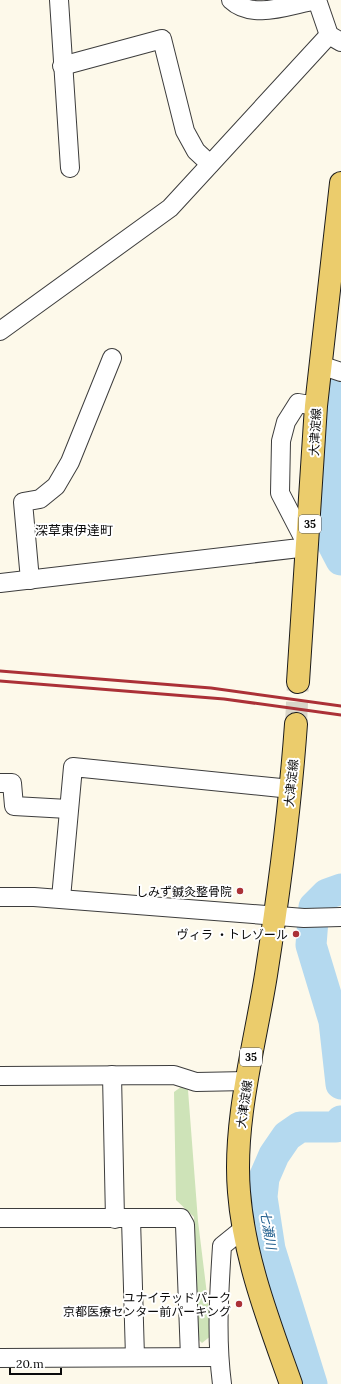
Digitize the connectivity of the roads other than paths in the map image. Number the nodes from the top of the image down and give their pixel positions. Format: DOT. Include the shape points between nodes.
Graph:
graph roads {
  1 [pos="59,0"];
  2 [pos="231,0"];
  3 [pos="317,0"];
  4 [pos="335,38"];
  5 [pos="62,66"];
  6 [pos="210,164"];
  7 [pos="70,168"];
  8 [pos="341,183"];
  9 [pos="0,331"];
  10 [pos="112,358"];
  11 [pos="332,368"];
  12 [pos="316,406"];
  13 [pos="308,548"];
  14 [pos="30,580"];
  15 [pos="0,583"];
  16 [pos="298,682"];
  17 [pos="296,724"];
  18 [pos="0,783"];
  19 [pos="291,789"];
  20 [pos="68,809"];
  21 [pos="0,897"];
  22 [pos="62,898"];
  23 [pos="274,916"];
  24 [pos="341,917"];
  25 [pos="112,1075"];
  26 [pos="0,1076"];
  27 [pos="247,1081"];
  28 [pos="0,1218"];
  29 [pos="123,1219"];
  30 [pos="243,1229"];
  31 [pos="135,1357"];
  32 [pos="190,1357"];
  33 [pos="219,1357"];
  34 [pos="0,1358"];
  35 [pos="222,1384"];
  36 [pos="291,1384"];
  1 -- 5 [label="street"];
  2 -- 3 [label="street" via="245,9 262,11"];
  3 -- 4 [label="street"];
  4 -- 6 [label="street"];
  5 -- 6 [label="street" via="162,39 186,131 196,151"];
  5 -- 7 [label="street"];
  6 -- 9 [label="street" via="170,208"];
  8 -- 11 [label="main road, 大津淀線 / 35"];
  10 -- 14 [label="street" via="70,462 56,486 40,499 23,502"];
  11 -- 12 [label="main road, 大津淀線 / 35"];
  12 -- 13 [label="main road, 大津淀線 / 35"];
  12 -- 13 [label="street" via="298,403 286,422 281,441 280,493"];
  13 -- 14 [label="street"];
  13 -- 16 [label="main road, 大津淀線 / 35"];
  14 -- 15 [label="street"];
  17 -- 19 [label="main road, 大津淀線 / 35"];
  18 -- 20 [label="street" via="12,783 14,806"];
  19 -- 20 [label="street" via="72,767"];
  19 -- 23 [label="main road, 大津淀線 / 35"];
  20 -- 22 [label="street"];
  21 -- 22 [label="street"];
  22 -- 23 [label="street"];
  23 -- 24 [label="street"];
  23 -- 27 [label="main road, 大津淀線 / 35"];
  25 -- 26 [label="street"];
  25 -- 27 [label="street" via="174,1075 196,1082"];
  25 -- 29 [label="street"];
  27 -- 30 [label="main road, 大津淀線 / 35" via="239,1145 239,1191"];
  28 -- 29 [label="street"];
  29 -- 31 [label="street"];
  29 -- 32 [label="street" via="174,1217 184,1221"];
  30 -- 33 [label="street" via="222,1246"];
  30 -- 36 [label="main road, 大津淀線 / 35" via="264,1307"];
  31 -- 32 [label="street"];
  31 -- 34 [label="street"];
  32 -- 33 [label="street"];
  33 -- 35 [label="street"];
}
